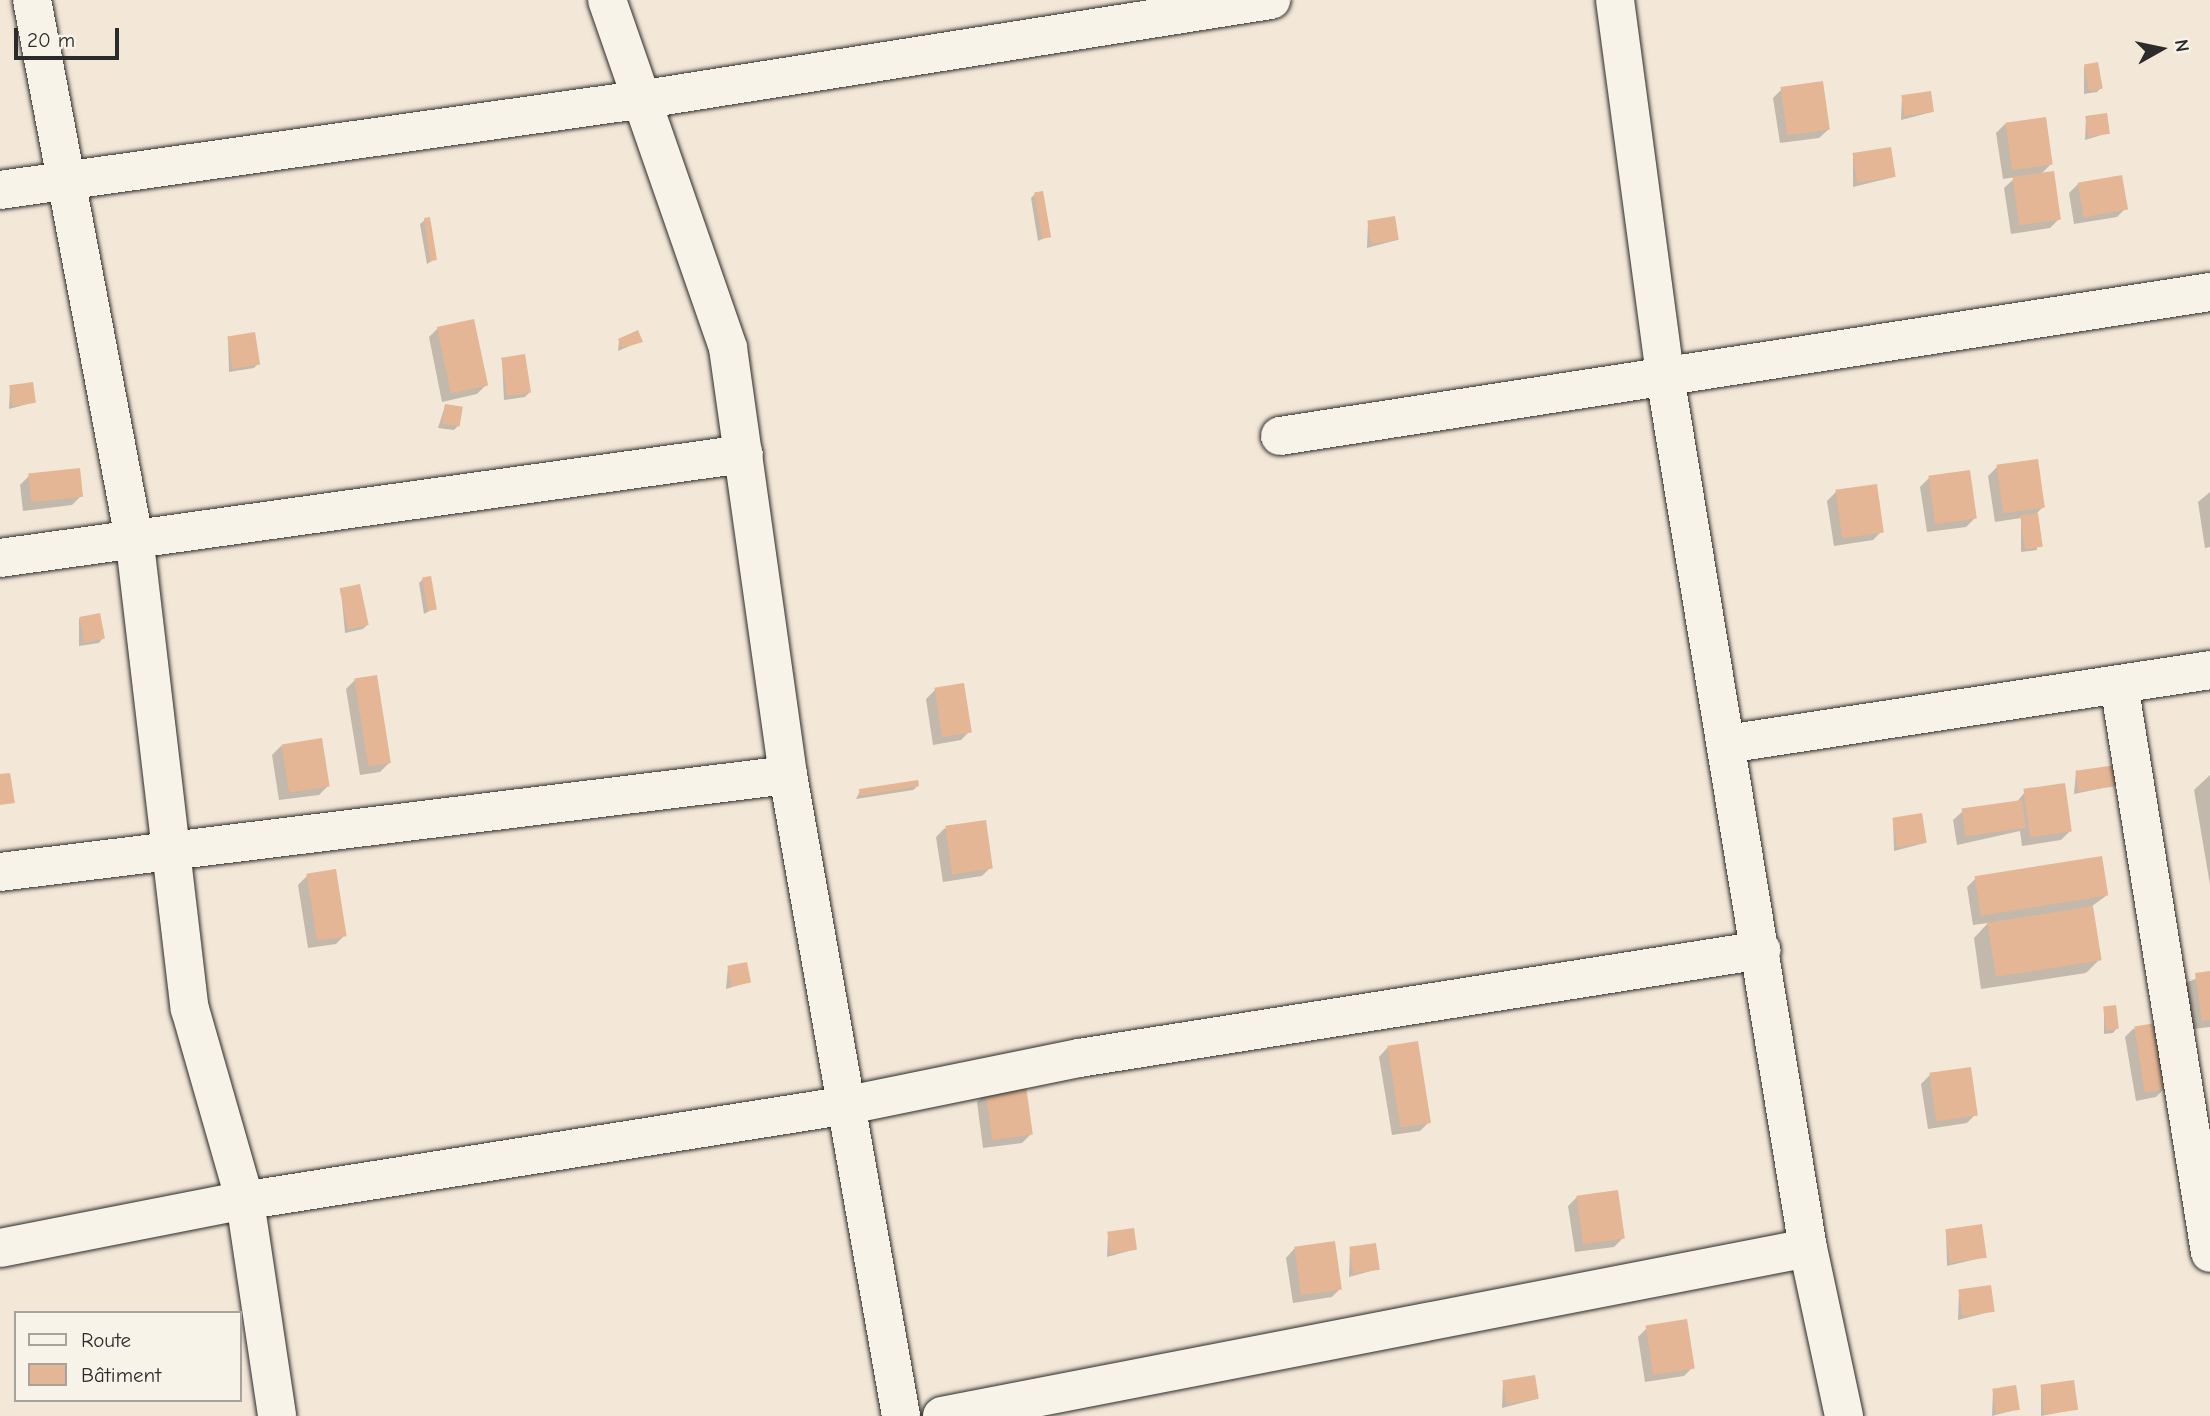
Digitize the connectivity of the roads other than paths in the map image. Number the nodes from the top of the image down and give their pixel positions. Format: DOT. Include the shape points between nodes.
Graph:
graph roads {
  1 [pos="32,0"];
  2 [pos="607,0"];
  3 [pos="1271,0"];
  4 [pos="1615,0"];
  5 [pos="645,99"];
  6 [pos="64,181"];
  7 [pos="0,190"];
  8 [pos="2210,292"];
  9 [pos="1665,376"];
  10 [pos="1280,436"];
  11 [pos="744,454"];
  12 [pos="135,544"];
  13 [pos="0,558"];
  14 [pos="2210,670"];
  15 [pos="2119,684"];
  16 [pos="1727,744"];
  17 [pos="788,775"];
  18 [pos="171,852"];
  19 [pos="0,872"];
  20 [pos="1762,950"];
  21 [pos="848,1105"];
  22 [pos="245,1201"];
  23 [pos="0,1248"];
  24 [pos="1808,1248"];
  25 [pos="2210,1253"];
  26 [pos="277,1416"];
  27 [pos="901,1416"];
  28 [pos="942,1416"];
  29 [pos="1843,1416"];
  1 -- 6 [label="street"];
  2 -- 5 [label="street"];
  3 -- 5 [label="street"];
  4 -- 9 [label="street"];
  5 -- 6 [label="street"];
  5 -- 11 [label="street" via="728,348"];
  6 -- 7 [label="street"];
  6 -- 12 [label="street"];
  8 -- 9 [label="street"];
  9 -- 10 [label="street"];
  9 -- 16 [label="street"];
  11 -- 12 [label="street"];
  11 -- 17 [label="street"];
  12 -- 13 [label="street"];
  12 -- 18 [label="street"];
  14 -- 15 [label="street"];
  15 -- 16 [label="street"];
  15 -- 25 [label="street"];
  16 -- 20 [label="street"];
  17 -- 18 [label="street"];
  17 -- 21 [label="street"];
  18 -- 19 [label="street"];
  18 -- 22 [label="street" via="190,1009"];
  20 -- 21 [label="street" via="1079,1058"];
  20 -- 24 [label="street"];
  21 -- 22 [label="street"];
  21 -- 27 [label="street"];
  22 -- 23 [label="street"];
  22 -- 26 [label="street"];
  24 -- 28 [label="street"];
  24 -- 29 [label="street"];
}
